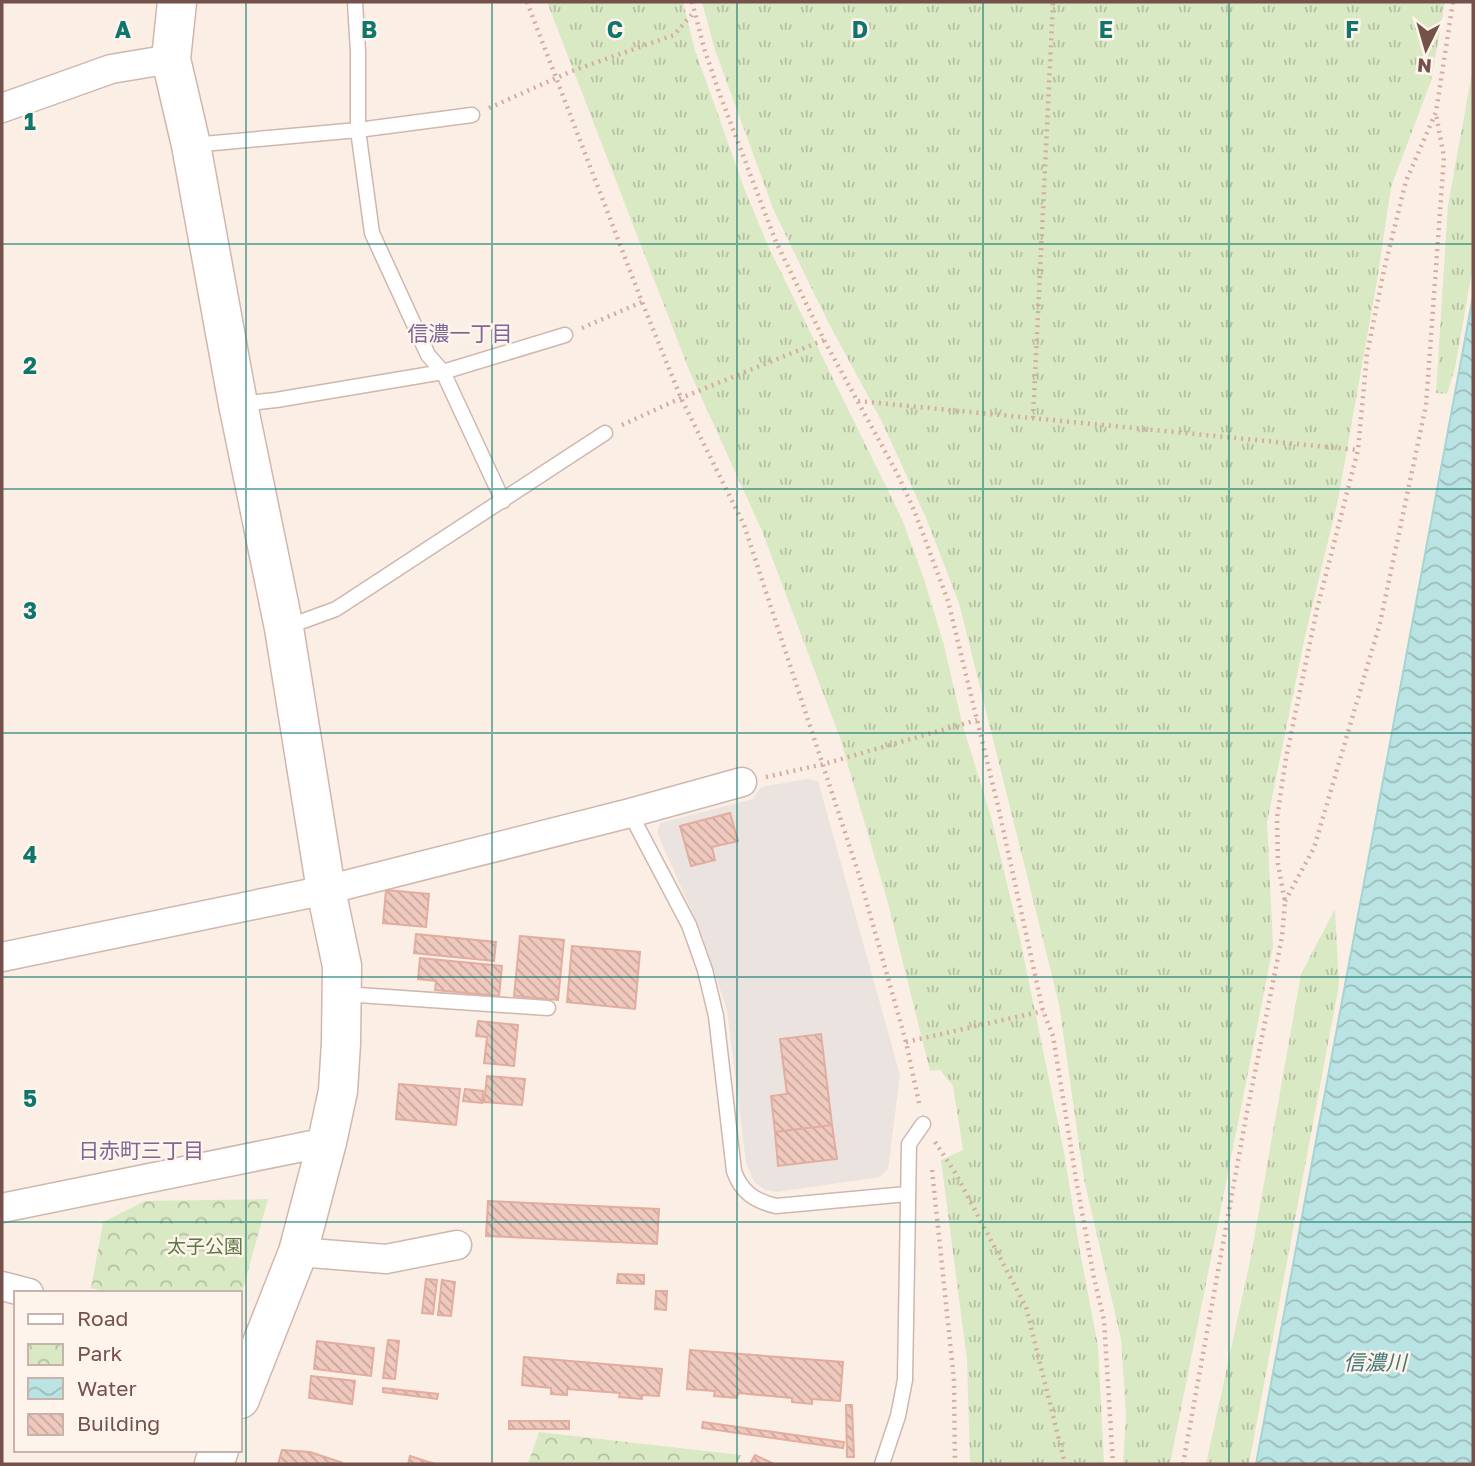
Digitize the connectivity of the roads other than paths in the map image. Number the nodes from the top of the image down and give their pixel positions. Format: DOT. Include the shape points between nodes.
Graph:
graph roads {
  1 [pos="177,2"];
  2 [pos="355,2"];
  3 [pos="172,59"];
  4 [pos="2,108"];
  5 [pos="472,115"];
  6 [pos="358,130"];
  7 [pos="191,145"];
  8 [pos="565,335"];
  9 [pos="443,372"];
  10 [pos="238,404"];
  11 [pos="605,433"];
  12 [pos="503,501"];
  13 [pos="284,628"];
  14 [pos="742,782"];
  15 [pos="630,813"];
  16 [pos="326,890"];
  17 [pos="2,957"];
  18 [pos="343,994"];
  19 [pos="548,1008"];
  20 [pos="923,1124"];
  21 [pos="327,1142"];
  22 [pos="907,1194"];
  23 [pos="2,1208"];
  24 [pos="457,1245"];
  25 [pos="298,1252"];
  26 [pos="2,1286"];
  27 [pos="21,1291"];
  28 [pos="249,1350"];
  29 [pos="242,1388"];
  30 [pos="882,1464"];
  1 -- 3 [label="street"];
  2 -- 6 [label="lane"];
  3 -- 4 [label="street" via="111,69"];
  3 -- 7 [label="street"];
  5 -- 6 [label="lane"];
  6 -- 7 [label="lane"];
  6 -- 9 [label="lane" via="372,233 428,355"];
  7 -- 10 [label="street"];
  8 -- 9 [label="lane"];
  9 -- 10 [label="lane"];
  9 -- 12 [label="lane"];
  10 -- 13 [label="street"];
  11 -- 12 [label="lane"];
  12 -- 13 [label="lane" via="336,609"];
  13 -- 16 [label="street"];
  14 -- 15 [label="street"];
  15 -- 16 [label="street"];
  15 -- 22 [label="lane" via="689,925 705,970 716,1016 734,1171 745,1192 776,1206"];
  16 -- 17 [label="street"];
  16 -- 18 [label="street" via="342,966"];
  18 -- 19 [label="lane"];
  18 -- 21 [label="street" via="338,1091"];
  20 -- 22 [label="lane" via="909,1144"];
  21 -- 23 [label="street"];
  21 -- 25 [label="street"];
  22 -- 30 [label="lane" via="905,1380"];
  24 -- 25 [label="street" via="386,1259"];
  25 -- 28 [label="street"];
  26 -- 27 [label="street"];
  28 -- 29 [label="street"];
}
